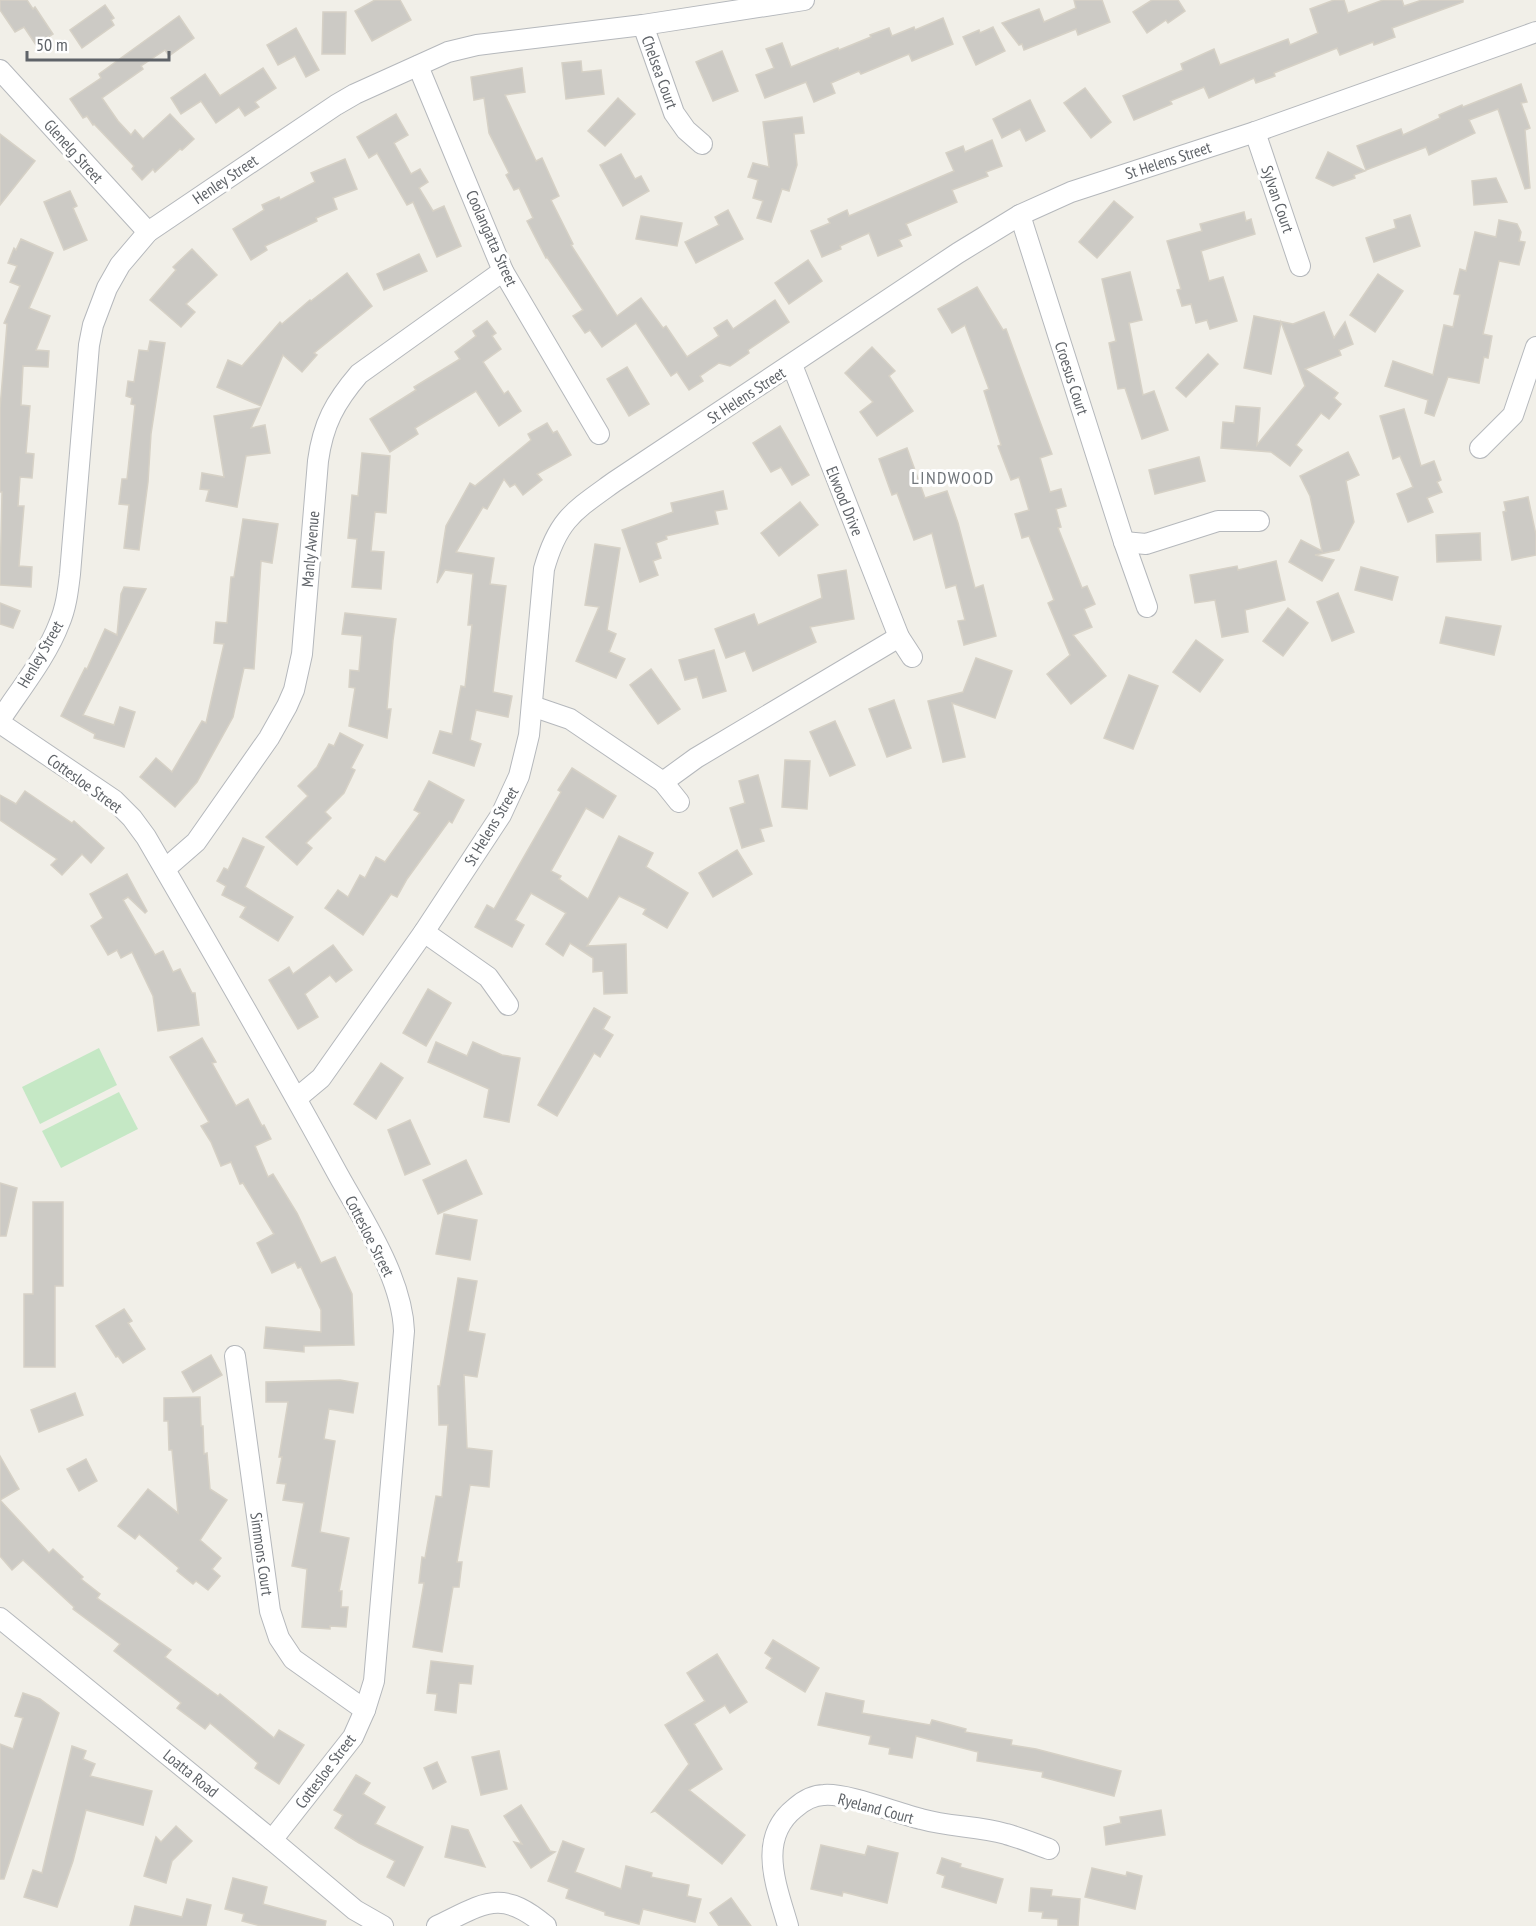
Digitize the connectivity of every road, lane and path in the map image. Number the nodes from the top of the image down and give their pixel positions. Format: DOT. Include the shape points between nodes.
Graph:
graph roads {
  1 [pos="804,0"];
  2 [pos="643,24"];
  3 [pos="1536,32"];
  4 [pos="418,66"];
  5 [pos="0,70"];
  6 [pos="1255,132"];
  7 [pos="702,144"];
  8 [pos="1020,215"];
  9 [pos="148,232"];
  10 [pos="1300,266"];
  11 [pos="504,271"];
  12 [pos="1536,346"];
  13 [pos="792,365"];
  14 [pos="598,434"];
  15 [pos="1480,448"];
  16 [pos="1259,522"];
  17 [pos="1124,542"];
  18 [pos="1147,607"];
  19 [pos="899,637"];
  20 [pos="912,657"];
  21 [pos="532,706"];
  22 [pos="0,722"];
  23 [pos="663,782"];
  24 [pos="679,802"];
  25 [pos="165,869"];
  26 [pos="424,932"];
  27 [pos="508,1005"];
  28 [pos="297,1098"];
  29 [pos="235,1356"];
  30 [pos="0,1618"];
  31 [pos="365,1710"];
  32 [pos="272,1840"];
  33 [pos="1049,1850"];
  34 [pos="352,1918"];
  35 [pos="383,1926"];
  36 [pos="437,1926"];
  37 [pos="546,1926"];
  38 [pos="788,1926"];
  1 -- 2 [label="street, Henley Street"];
  2 -- 4 [label="street, Henley Street" via="477,45 448,52"];
  2 -- 7 [label="street, Chelsea Court" via="674,113"];
  3 -- 6 [label="street, St Helens Street"];
  4 -- 9 [label="street, Henley Street" via="336,105"];
  4 -- 11 [label="street, Coolangatta Street"];
  5 -- 9 [label="street, Glenelg Street"];
  6 -- 8 [label="street, St Helens Street" via="1071,192"];
  6 -- 10 [label="street, Sylvan Court"];
  8 -- 13 [label="street, St Helens Street"];
  8 -- 17 [label="street, Croesus Court"];
  9 -- 22 [label="street, Henley Street" via="120,266 93,325 67,601 48,645"];
  11 -- 14 [label="street, Coolangatta Street"];
  11 -- 25 [label="street, Manly Avenue" via="359,374 333,407 320,441 302,654 294,690 269,738 196,842"];
  12 -- 15 [label="street" via="1513,415"];
  13 -- 19 [label="street, Elwood Drive"];
  13 -- 21 [label="street, St Helens Street" via="614,482 575,510 559,528 544,569"];
  16 -- 17 [label="street" via="1218,521 1146,544"];
  17 -- 18 [label="street, Croesus Court"];
  19 -- 20 [label="street, Elwood Drive"];
  19 -- 23 [label="street" via="696,758"];
  21 -- 23 [label="street" via="570,719"];
  21 -- 26 [label="street, St Helens Street" via="525,757 510,797"];
  22 -- 25 [label="street, Cottesloe Street" via="114,800 132,818"];
  23 -- 24 [label="street"];
  25 -- 28 [label="street, Cottesloe Street"];
  26 -- 27 [label="street" via="488,977"];
  26 -- 28 [label="street, St Helens Street" via="321,1078"];
  28 -- 31 [label="street, Cottesloe Street" via="388,1268 404,1312 374,1681"];
  29 -- 31 [label="street, Simmons Court" via="270,1611 279,1638 293,1659"];
  30 -- 32 [label="street, Loatta Road"];
  31 -- 32 [label="street, Cottesloe Street" via="353,1737"];
  32 -- 34 [label="street, Loatta Road"];
  33 -- 38 [label="street, Ryeland Court" via="1005,1834 924,1820 850,1798 824,1795 804,1801 786,1815 771,1854 774,1880"];
  34 -- 35 [label="street, Loatta Road"];
  36 -- 37 [label="street" via="488,1904 509,1902"];
}
